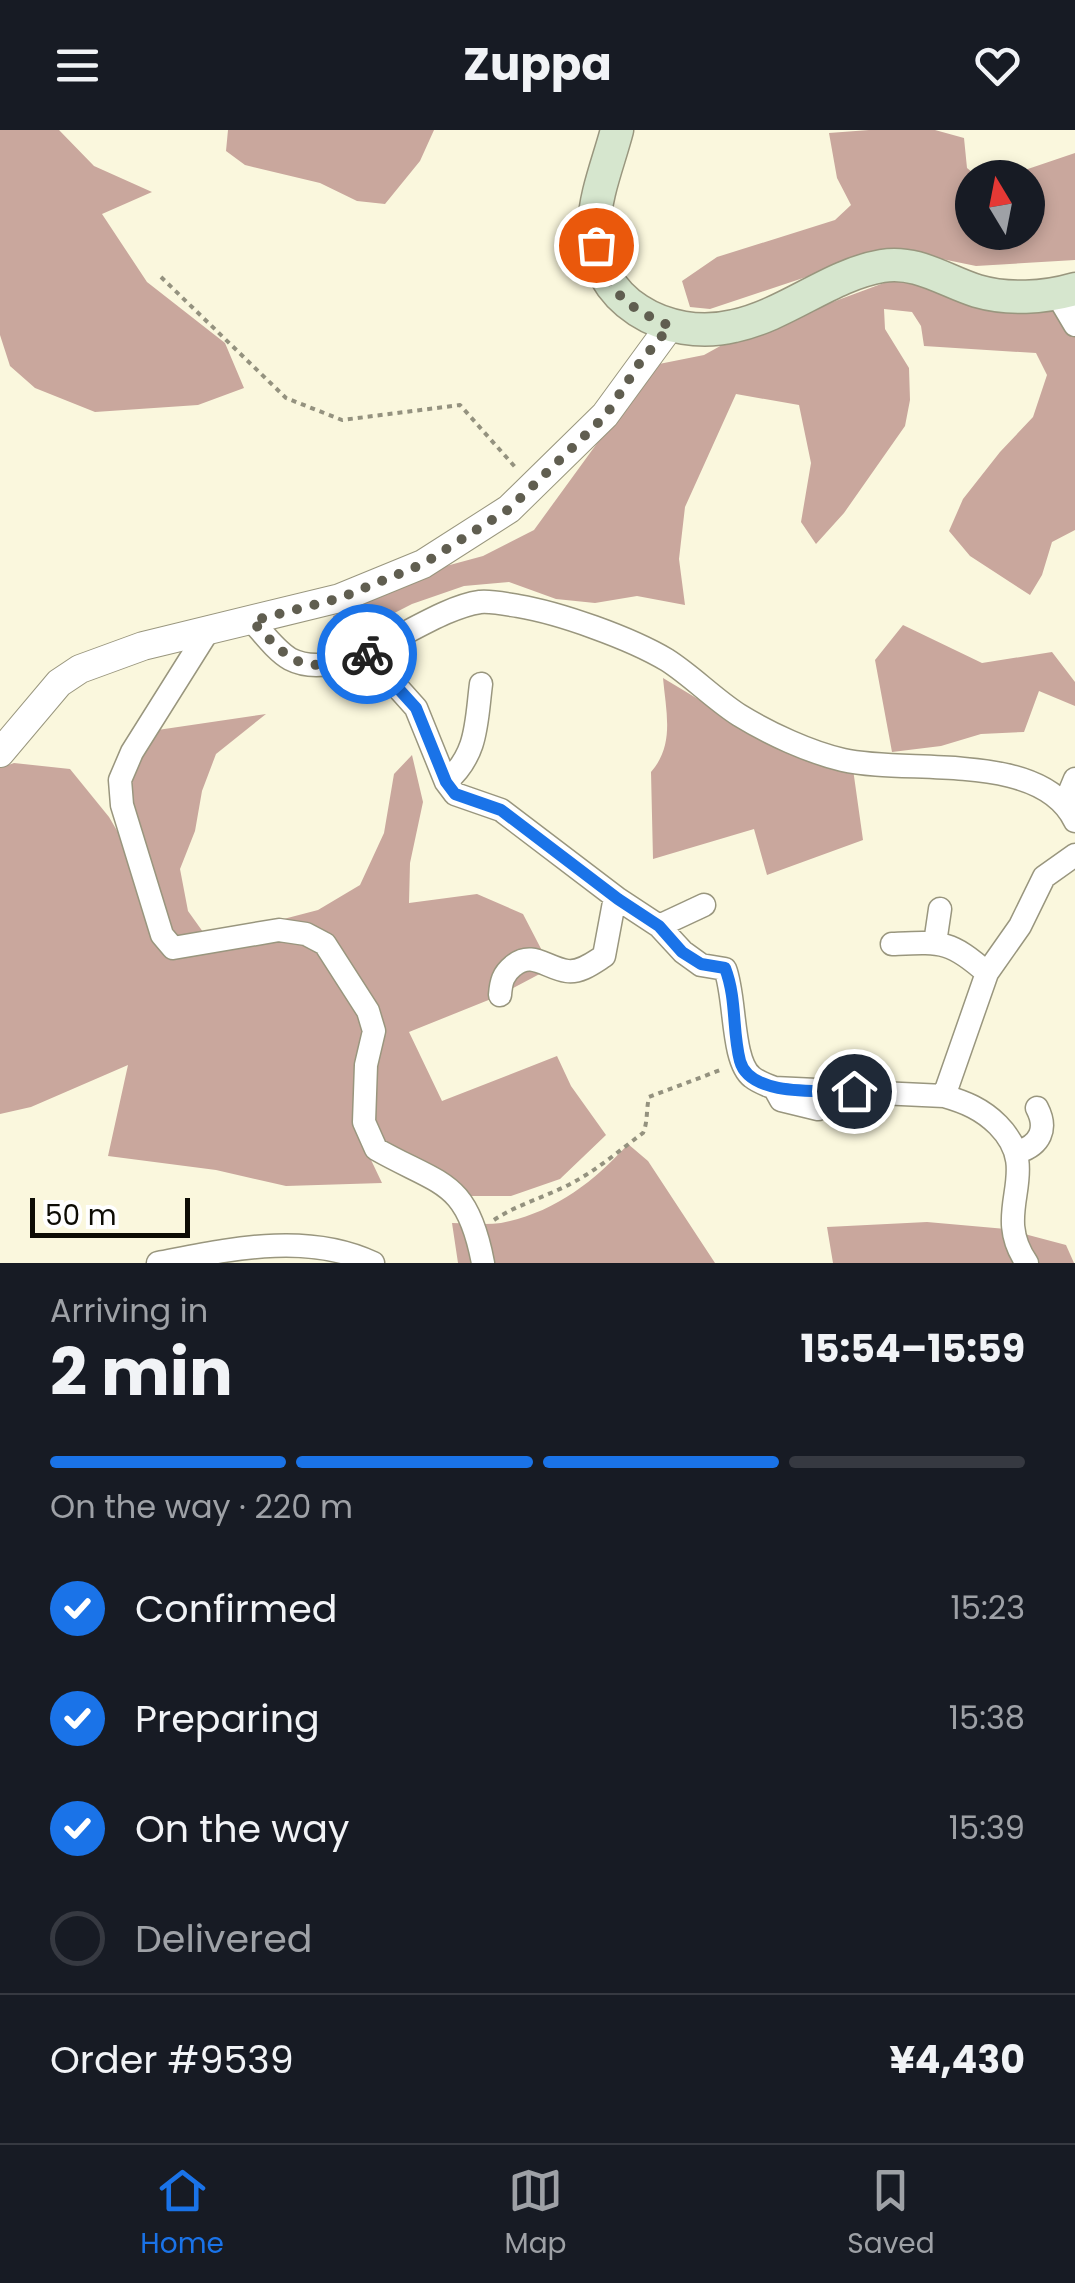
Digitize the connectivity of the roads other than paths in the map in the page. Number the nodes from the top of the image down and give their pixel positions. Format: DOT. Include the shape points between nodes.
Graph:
graph roads {
  1 [pos="617,130"];
  2 [pos="1066,291"];
  3 [pos="1075,325"];
  4 [pos="670,326"];
  5 [pos="252,621"];
  6 [pos="208,630"];
  7 [pos="364,652"];
  8 [pos="481,684"];
  9 [pos="0,753"];
  10 [pos="1075,779"];
  11 [pos="446,782"];
  12 [pos="1070,812"];
  13 [pos="1075,856"];
  14 [pos="615,897"];
  15 [pos="704,905"];
  16 [pos="940,909"];
  17 [pos="659,926"];
  18 [pos="935,943"];
  19 [pos="892,944"];
  20 [pos="987,973"];
  21 [pos="500,994"];
  22 [pos="774,1088"];
  23 [pos="944,1096"];
  24 [pos="1037,1108"];
  25 [pos="818,1109"];
  26 [pos="1018,1152"];
  27 [pos="158,1263"];
  28 [pos="373,1263"];
  29 [pos="483,1263"];
  30 [pos="1027,1263"];
  1 -- 4 [label="main road" via="595,214 599,258 627,304"];
  2 -- 3 [label="street"];
  2 -- 4 [label="main road" via="997,296 900,264 865,271 733,326"];
  4 -- 5 [label="street" via="606,415 509,509 423,564 340,598"];
  5 -- 6 [label="street"];
  5 -- 7 [label="street" via="287,658 308,665 337,664"];
  6 -- 9 [label="street" via="80,668 59,683"];
  6 -- 29 [label="street" via="120,780 162,936 174,948 279,930 325,944 374,1031 364,1122 376,1149 449,1187 477,1230"];
  7 -- 11 [label="street" via="416,708"];
  7 -- 12 [label="street" via="447,611 483,602 520,606 569,618 665,659 740,715 842,760 1004,774 1036,784"];
  8 -- 11 [label="street" via="473,743 463,767"];
  10 -- 12 [label="street"];
  11 -- 14 [label="street" via="455,794 501,810"];
  13 -- 20 [label="street" via="1044,877"];
  14 -- 17 [label="street"];
  14 -- 21 [label="street" via="604,956 570,972 530,958 518,962 501,981"];
  15 -- 17 [label="street"];
  16 -- 18 [label="street"];
  17 -- 22 [label="street" via="682,952 725,968 740,1062"];
  18 -- 19 [label="street"];
  18 -- 20 [label="street" via="960,950"];
  20 -- 23 [label="street"];
  22 -- 23 [label="street"];
  22 -- 25 [label="street" via="781,1100"];
  23 -- 26 [label="street" via="992,1118"];
  24 -- 26 [label="street" via="1041,1136"];
  26 -- 30 [label="street" via="1011,1217"];
  27 -- 28 [label="street" via="292,1245"];
}
